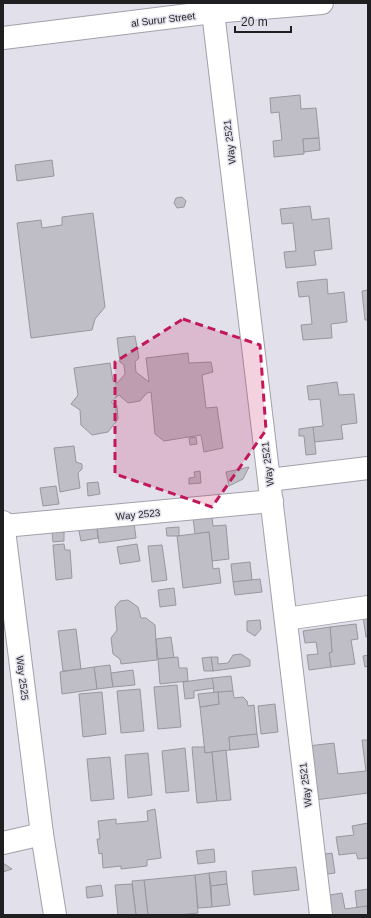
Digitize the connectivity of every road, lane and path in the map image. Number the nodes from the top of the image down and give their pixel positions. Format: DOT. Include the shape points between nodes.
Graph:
graph roads {
  1 [pos="322,3"];
  2 [pos="213,12"];
  3 [pos="3,38"];
  4 [pos="368,468"];
  5 [pos="269,480"];
  6 [pos="272,501"];
  7 [pos="4,524"];
  8 [pos="368,607"];
  9 [pos="286,618"];
  10 [pos="42,834"];
  11 [pos="3,842"];
  12 [pos="55,915"];
  13 [pos="321,915"];
  1 -- 2 [label="street, al Surur Street"];
  2 -- 3 [label="street, al Surur Street"];
  2 -- 5 [label="street, Way 2521"];
  4 -- 5 [label="street"];
  5 -- 6 [label="street, Way 2521"];
  6 -- 7 [label="street, Way 2523"];
  6 -- 9 [label="street, Way 2521"];
  7 -- 10 [label="street, Way 2525"];
  8 -- 9 [label="street"];
  9 -- 13 [label="street, Way 2521"];
  10 -- 11 [label="street"];
  10 -- 12 [label="street, Way 2525"];
}
